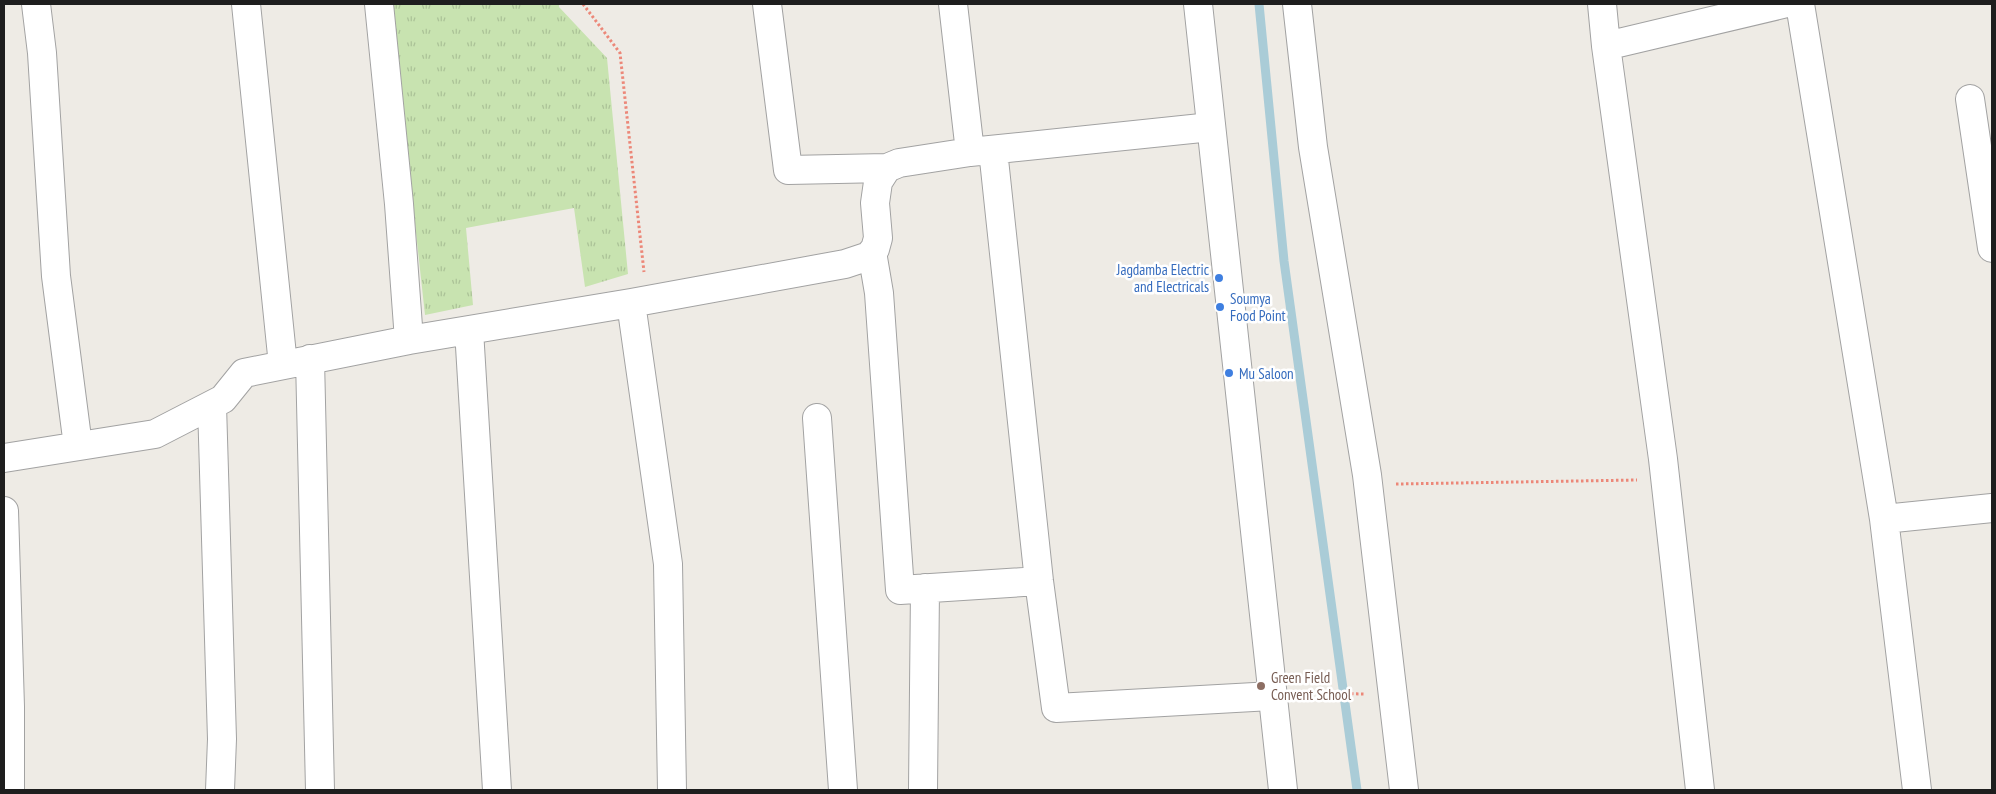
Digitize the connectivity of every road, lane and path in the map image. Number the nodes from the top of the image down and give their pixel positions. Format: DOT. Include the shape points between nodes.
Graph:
graph roads {
  1 [pos="36,4"];
  2 [pos="246,4"];
  3 [pos="379,4"];
  4 [pos="583,4"];
  5 [pos="767,4"];
  6 [pos="953,4"];
  7 [pos="1198,4"];
  8 [pos="1297,4"];
  9 [pos="1602,4"];
  10 [pos="1783,4"];
  11 [pos="1800,4"];
  12 [pos="1606,46"];
  13 [pos="1970,99"];
  14 [pos="1211,127"];
  15 [pos="982,151"];
  16 [pos="887,168"];
  17 [pos="1992,248"];
  18 [pos="872,252"];
  19 [pos="639,301"];
  20 [pos="468,330"];
  21 [pos="409,340"];
  22 [pos="310,360"];
  23 [pos="283,365"];
  24 [pos="212,405"];
  25 [pos="817,418"];
  26 [pos="78,446"];
  27 [pos="4,458"];
  28 [pos="1666,480"];
  29 [pos="1368,484"];
  30 [pos="1992,508"];
  31 [pos="4,510"];
  32 [pos="1884,519"];
  33 [pos="1039,581"];
  34 [pos="925,588"];
  35 [pos="1300,693"];
  36 [pos="1359,694"];
  37 [pos="1273,696"];
  38 [pos="10,790"];
  39 [pos="220,790"];
  40 [pos="320,790"];
  41 [pos="497,790"];
  42 [pos="672,790"];
  43 [pos="843,790"];
  44 [pos="923,790"];
  45 [pos="1283,790"];
  46 [pos="1404,790"];
  47 [pos="1700,790"];
  48 [pos="1917,790"];
  1 -- 26 [label="street" via="56,276"];
  2 -- 23 [label="street"];
  3 -- 21 [label="street"];
  4 -- 19 [label="path" via="620,52"];
  5 -- 16 [label="street" via="788,170"];
  6 -- 15 [label="street"];
  7 -- 14 [label="street"];
  8 -- 29 [label="street" via="1313,147"];
  9 -- 12 [label="street"];
  10 -- 12 [label="street"];
  11 -- 32 [label="street"];
  12 -- 28 [label="street"];
  13 -- 17 [label="street"];
  14 -- 15 [label="street"];
  14 -- 37 [label="street"];
  15 -- 16 [label="street" via="899,163"];
  15 -- 33 [label="street"];
  16 -- 18 [label="street" via="878,182 875,203 878,238"];
  18 -- 19 [label="street" via="845,264"];
  18 -- 34 [label="street" via="880,293 900,590"];
  19 -- 20 [label="street"];
  19 -- 42 [label="street" via="668,564"];
  20 -- 21 [label="street"];
  20 -- 41 [label="street"];
  21 -- 22 [label="street"];
  22 -- 23 [label="street"];
  22 -- 40 [label="street"];
  23 -- 24 [label="street" via="244,372 224,399"];
  24 -- 26 [label="street" via="155,434"];
  24 -- 39 [label="street" via="222,739"];
  25 -- 43 [label="street"];
  26 -- 27 [label="street"];
  28 -- 29 [label="path"];
  28 -- 47 [label="street"];
  29 -- 46 [label="street"];
  30 -- 32 [label="street"];
  31 -- 38 [label="street"];
  32 -- 48 [label="street"];
  33 -- 34 [label="street"];
  33 -- 37 [label="street" via="1056,708"];
  34 -- 44 [label="street"];
  35 -- 36 [label="path"];
  37 -- 45 [label="street"];
}
